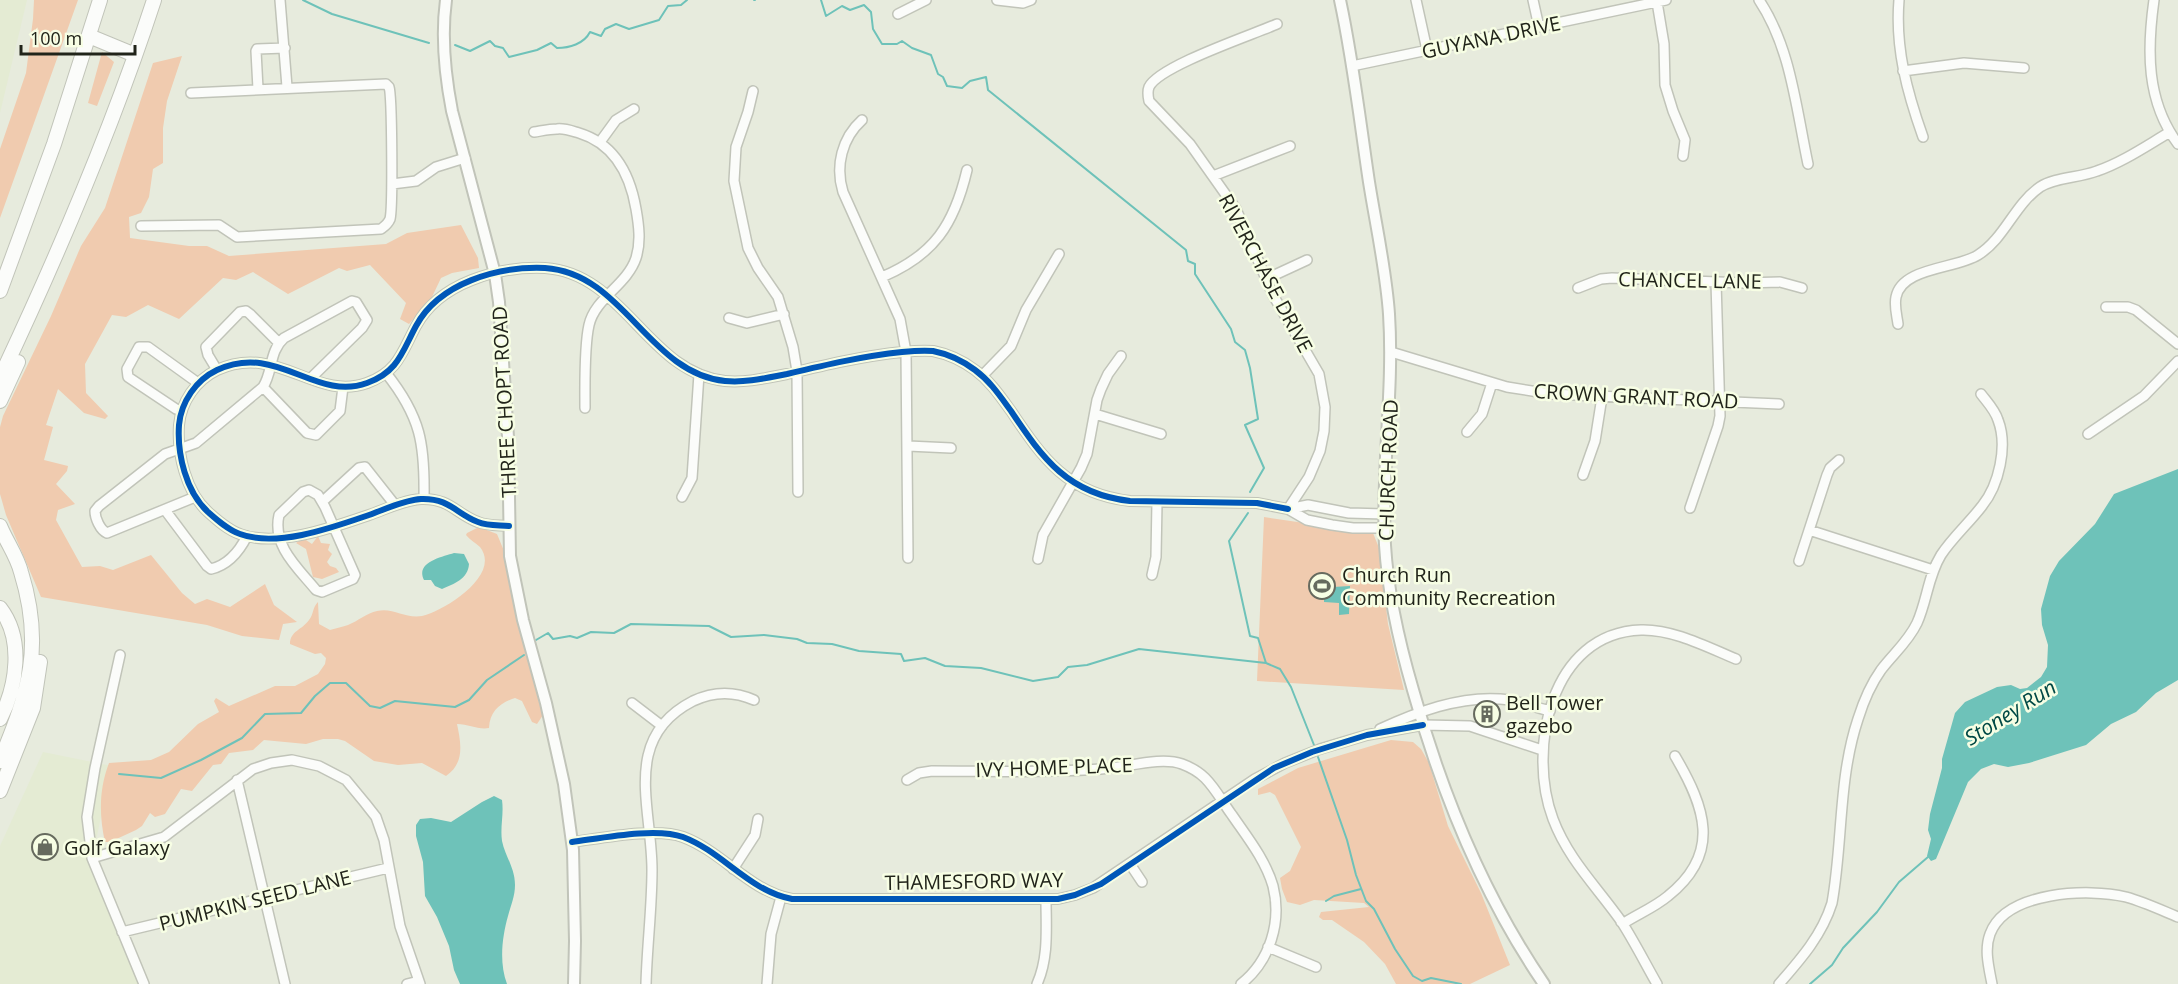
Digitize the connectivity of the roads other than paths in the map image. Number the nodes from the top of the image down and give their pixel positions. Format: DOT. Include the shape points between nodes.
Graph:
graph roads {
  1 [pos="100,0"];
  2 [pos="154,0"];
  3 [pos="280,0"];
  4 [pos="446,0"];
  5 [pos="926,0"];
  6 [pos="997,0"];
  7 [pos="1031,0"];
  8 [pos="1340,0"];
  9 [pos="1416,0"];
  10 [pos="1533,0"];
  11 [pos="1759,0"];
  12 [pos="1899,0"];
  13 [pos="2154,0"];
  14 [pos="1661,1"];
  15 [pos="898,14"];
  16 [pos="1277,24"];
  17 [pos="1539,27"];
  18 [pos="89,36"];
  19 [pos="285,48"];
  20 [pos="1427,50"];
  21 [pos="135,55"];
  22 [pos="1352,66"];
  23 [pos="2024,68"];
  24 [pos="1903,71"];
  25 [pos="287,87"];
  26 [pos="258,89"];
  27 [pos="753,91"];
  28 [pos="191,93"];
  29 [pos="634,109"];
  30 [pos="862,120"];
  31 [pos="534,132"];
  32 [pos="2170,132"];
  33 [pos="1923,137"];
  34 [pos="600,142"];
  35 [pos="2178,144"];
  36 [pos="1290,146"];
  37 [pos="1683,156"];
  38 [pos="465,158"];
  39 [pos="1808,164"];
  40 [pos="967,171"];
  41 [pos="1213,176"];
  42 [pos="392,184"];
  43 [pos="29,213"];
  44 [pos="141,226"];
  45 [pos="1059,254"];
  46 [pos="1307,260"];
  47 [pos="0,270"];
  48 [pos="495,274"];
  49 [pos="882,277"];
  50 [pos="1266,279"];
  51 [pos="1716,282"];
  52 [pos="1578,288"];
  53 [pos="1802,288"];
  54 [pos="0,291"];
  55 [pos="609,295"];
  56 [pos="35,303"];
  57 [pos="2106,306"];
  58 [pos="784,314"];
  59 [pos="729,318"];
  60 [pos="1898,324"];
  61 [pos="279,343"];
  62 [pos="2178,344"];
  63 [pos="906,352"];
  64 [pos="1390,352"];
  65 [pos="1121,356"];
  66 [pos="2178,361"];
  67 [pos="270,364"];
  68 [pos="217,370"];
  69 [pos="797,371"];
  70 [pos="386,373"];
  71 [pos="699,374"];
  72 [pos="982,376"];
  73 [pos="0,378"];
  74 [pos="311,378"];
  75 [pos="198,383"];
  76 [pos="1492,383"];
  77 [pos="263,387"];
  78 [pos="344,387"];
  79 [pos="1981,394"];
  80 [pos="1602,397"];
  81 [pos="0,401"];
  82 [pos="1720,402"];
  83 [pos="1779,404"];
  84 [pos="585,408"];
  85 [pos="182,411"];
  86 [pos="1095,414"];
  87 [pos="1467,432"];
  88 [pos="1161,434"];
  89 [pos="2088,434"];
  90 [pos="908,446"];
  91 [pos="180,448"];
  92 [pos="951,448"];
  93 [pos="1839,460"];
  94 [pos="1583,475"];
  95 [pos="1072,482"];
  96 [pos="798,492"];
  97 [pos="195,497"];
  98 [pos="682,497"];
  99 [pos="424,499"];
  100 [pos="1157,501"];
  101 [pos="322,502"];
  102 [pos="395,505"];
  103 [pos="1690,508"];
  104 [pos="1288,509"];
  105 [pos="165,510"];
  106 [pos="1384,514"];
  107 [pos="0,526"];
  108 [pos="333,526"];
  109 [pos="509,526"];
  110 [pos="1384,528"];
  111 [pos="1809,530"];
  112 [pos="247,536"];
  113 [pos="279,537"];
  114 [pos="908,558"];
  115 [pos="1038,559"];
  116 [pos="1799,561"];
  117 [pos="21,569"];
  118 [pos="1934,570"];
  119 [pos="1152,575"];
  120 [pos="0,608"];
  121 [pos="120,655"];
  122 [pos="1736,659"];
  123 [pos="754,700"];
  124 [pos="632,703"];
  125 [pos="1550,711"];
  126 [pos="1419,712"];
  127 [pos="0,719"];
  128 [pos="1423,725"];
  129 [pos="662,726"];
  130 [pos="1367,735"];
  131 [pos="1542,750"];
  132 [pos="1675,756"];
  133 [pos="0,761"];
  134 [pos="237,780"];
  135 [pos="907,780"];
  136 [pos="0,791"];
  137 [pos="1222,801"];
  138 [pos="758,819"];
  139 [pos="650,834"];
  140 [pos="572,842"];
  141 [pos="92,858"];
  142 [pos="1130,864"];
  143 [pos="388,868"];
  144 [pos="733,869"];
  145 [pos="1143,882"];
  146 [pos="265,897"];
  147 [pos="781,897"];
  148 [pos="1046,899"];
  149 [pos="2178,917"];
  150 [pos="1621,922"];
  151 [pos="122,932"];
  152 [pos="1269,947"];
  153 [pos="1316,967"];
  154 [pos="419,982"];
  155 [pos="144,984"];
  156 [pos="285,984"];
  157 [pos="407,984"];
  158 [pos="574,984"];
  159 [pos="646,984"];
  160 [pos="767,984"];
  161 [pos="1037,984"];
  162 [pos="1241,984"];
  163 [pos="1544,984"];
  164 [pos="1657,984"];
  165 [pos="1779,984"];
  166 [pos="1992,984"];
  1 -- 18 [label="highway"];
  2 -- 21 [label="highway"];
  3 -- 19 [label="street"];
  4 -- 38 [label="main road, THREE CHOPT ROAD" via="448,88"];
  5 -- 15 [label="street"];
  6 -- 7 [label="street"];
  8 -- 22 [label="main road, CHURCH ROAD"];
  9 -- 20 [label="street"];
  10 -- 17 [label="street"];
  11 -- 39 [label="street" via="1782,46"];
  12 -- 24 [label="street"];
  13 -- 32 [label="street" via="2150,69 2157,103"];
  14 -- 17 [label="street, GUYANA DRIVE"];
  14 -- 37 [label="street" via="1665,85 1685,140"];
  16 -- 41 [label="street, RIVERCHASE DRIVE" via="1178,65 1148,88 1149,101 1178,129"];
  17 -- 20 [label="street, GUYANA DRIVE"];
  18 -- 21 [label="highway"];
  18 -- 43 [label="highway"];
  19 -- 25 [label="street"];
  19 -- 26 [label="street" via="256,51"];
  20 -- 22 [label="street, GUYANA DRIVE"];
  21 -- 56 [label="highway"];
  22 -- 64 [label="main road, CHURCH ROAD" via="1387,297"];
  23 -- 24 [label="street" via="1964,63"];
  24 -- 33 [label="street"];
  25 -- 26 [label="street"];
  25 -- 42 [label="street" via="374,83 388,86"];
  26 -- 28 [label="street"];
  27 -- 58 [label="street" via="734,155 736,194 748,248"];
  29 -- 34 [label="street" via="616,120"];
  30 -- 49 [label="street" via="849,135 839,175"];
  31 -- 34 [label="street" via="569,130"];
  32 -- 35 [label="street"];
  32 -- 60 [label="street" via="2102,169 2042,186 1986,250 1965,262 1909,278 1896,295"];
  34 -- 55 [label="street" via="618,159 628,177 639,233 631,269"];
  36 -- 41 [label="street"];
  38 -- 42 [label="street" via="435,167 416,181"];
  38 -- 48 [label="main road, THREE CHOPT ROAD"];
  40 -- 49 [label="street" via="955,212 937,241 910,264"];
  41 -- 50 [label="street, RIVERCHASE DRIVE" via="1244,224"];
  42 -- 44 [label="street" via="387,225 381,229 237,237 219,225"];
  43 -- 47 [label="highway"];
  43 -- 54 [label="highway"];
  45 -- 72 [label="street" via="1026,310 1011,346"];
  46 -- 50 [label="street"];
  48 -- 55 [label="street" via="559,270 579,276"];
  48 -- 70 [label="street" via="468,280 440,297 417,323 408,346"];
  48 -- 109 [label="main road, THREE CHOPT ROAD" via="508,437"];
  49 -- 63 [label="street" via="900,319"];
  50 -- 104 [label="street, RIVERCHASE DRIVE" via="1316,365 1324,395 1320,451"];
  51 -- 52 [label="street, CHANCEL LANE" via="1612,278"];
  51 -- 53 [label="street, CHANCEL LANE" via="1780,282"];
  51 -- 82 [label="street"];
  55 -- 71 [label="street" via="673,359"];
  55 -- 84 [label="street" via="589,324"];
  56 -- 73 [label="highway"];
  56 -- 81 [label="highway" via="26,345"];
  57 -- 62 [label="street" via="2136,310"];
  58 -- 59 [label="street" via="747,324"];
  58 -- 69 [label="street"];
  61 -- 67 [label="street"];
  61 -- 68 [label="street" via="246,311 240,312 206,347"];
  61 -- 74 [label="street" via="351,301 356,302 367,320"];
  63 -- 69 [label="street"];
  63 -- 72 [label="street" via="940,352"];
  63 -- 90 [label="street"];
  64 -- 76 [label="street, CROWN GRANT ROAD"];
  64 -- 106 [label="main road, CHURCH ROAD"];
  65 -- 86 [label="street" via="1101,389"];
  66 -- 89 [label="street" via="2144,396"];
  67 -- 68 [label="street" via="244,361"];
  67 -- 74 [label="street"];
  67 -- 77 [label="street"];
  68 -- 75 [label="street"];
  69 -- 71 [label="street" via="742,382"];
  69 -- 96 [label="street"];
  70 -- 78 [label="street" via="368,383"];
  70 -- 99 [label="street" via="401,392 418,426"];
  71 -- 98 [label="street" via="692,478"];
  72 -- 95 [label="street" via="1044,458"];
  74 -- 78 [label="street"];
  75 -- 85 [label="street"];
  75 -- 85 [label="street" via="147,347 139,347 127,369 128,377"];
  76 -- 80 [label="street, CROWN GRANT ROAD" via="1551,394"];
  76 -- 87 [label="street" via="1482,414"];
  77 -- 78 [label="street" via="312,435 319,434 340,411"];
  77 -- 91 [label="street" via="196,443"];
  79 -- 118 [label="street" via="2000,427 1997,478 1991,495 1942,553"];
  80 -- 82 [label="street, CROWN GRANT ROAD"];
  80 -- 94 [label="street" via="1595,441"];
  82 -- 83 [label="street, CROWN GRANT ROAD"];
  82 -- 103 [label="street" via="1718,426"];
  85 -- 91 [label="street"];
  86 -- 88 [label="street"];
  86 -- 95 [label="street" via="1088,454"];
  90 -- 92 [label="street"];
  90 -- 114 [label="street"];
  91 -- 97 [label="street"];
  91 -- 105 [label="street" via="165,454 99,506 95,515 107,533"];
  93 -- 111 [label="street" via="1827,475"];
  95 -- 100 [label="street" via="1113,500"];
  95 -- 115 [label="street" via="1043,535"];
  97 -- 105 [label="street"];
  97 -- 112 [label="street" via="224,525"];
  99 -- 102 [label="street"];
  99 -- 109 [label="street" via="447,504 484,524"];
  100 -- 104 [label="street" via="1257,503"];
  100 -- 119 [label="street"];
  101 -- 102 [label="street" via="362,467"];
  101 -- 108 [label="street"];
  101 -- 113 [label="street" via="314,492 303,492 279,515"];
  102 -- 108 [label="street"];
  104 -- 106 [label="street" via="1308,505 1349,513"];
  104 -- 110 [label="street" via="1307,520 1353,528"];
  105 -- 112 [label="street" via="211,568 239,551"];
  106 -- 110 [label="main road, CHURCH ROAD"];
  107 -- 117 [label="highway"];
  108 -- 113 [label="street"];
  108 -- 113 [label="street" via="355,575 322,592 315,590 283,549"];
  109 -- 140 [label="main road, THREE CHOPT ROAD" via="516,590 557,748"];
  110 -- 126 [label="main road, CHURCH ROAD" via="1395,621"];
  111 -- 116 [label="street"];
  111 -- 118 [label="street"];
  112 -- 113 [label="street"];
  117 -- 133 [label="highway" via="31,615 31,669 24,700"];
  117 -- 136 [label="highway" via="37,615 40,666 33,708"];
  118 -- 165 [label="street" via="1917,622 1906,642 1882,669 1858,718 1846,766 1835,889 1828,917 1814,942"];
  120 -- 127 [label="highway" via="10,623 15,653 10,693"];
  121 -- 141 [label="street" via="87,817"];
  122 -- 125 [label="street" via="1667,633 1642,630 1615,634 1590,647 1572,665"];
  123 -- 129 [label="street" via="732,693 708,696 685,705"];
  124 -- 129 [label="street"];
  125 -- 126 [label="street, THAMESFORD WAY" via="1502,699 1460,702"];
  125 -- 131 [label="street"];
  126 -- 128 [label="main road, CHURCH ROAD"];
  126 -- 130 [label="street, THAMESFORD WAY"];
  128 -- 130 [label="street, THAMESFORD WAY"];
  128 -- 131 [label="street, THAMESFORD WAY" via="1470,726"];
  128 -- 163 [label="main road, CHURCH ROAD" via="1476,864 1511,932"];
  129 -- 139 [label="street" via="648,751 644,774"];
  130 -- 137 [label="street, THAMESFORD WAY" via="1285,763"];
  131 -- 150 [label="street" via="1547,798 1562,840"];
  132 -- 150 [label="street" via="1702,811 1704,835 1700,852 1682,884 1666,898"];
  134 -- 141 [label="street" via="164,837"];
  134 -- 143 [label="street" via="262,766 292,760 319,766 346,780 376,817"];
  134 -- 146 [label="street"];
  135 -- 137 [label="street, IVY HOME PLACE" via="932,771 1079,770 1168,761 1201,774"];
  137 -- 142 [label="street, THAMESFORD WAY"];
  137 -- 152 [label="street, IVY HOME PLACE" via="1270,877 1276,911"];
  138 -- 144 [label="street" via="755,835"];
  139 -- 140 [label="street, THAMESFORD WAY"];
  139 -- 144 [label="street, THAMESFORD WAY" via="681,837"];
  139 -- 159 [label="street" via="652,878"];
  140 -- 158 [label="main road, THREE CHOPT ROAD"];
  141 -- 151 [label="street"];
  142 -- 145 [label="street"];
  142 -- 148 [label="street, THAMESFORD WAY" via="1085,892"];
  143 -- 146 [label="street, PUMPKIN SEED LANE"];
  143 -- 154 [label="street" via="400,926"];
  144 -- 147 [label="street, THAMESFORD WAY"];
  146 -- 151 [label="street, PUMPKIN SEED LANE"];
  146 -- 156 [label="street"];
  147 -- 148 [label="street, THAMESFORD WAY"];
  147 -- 160 [label="street" via="771,934"];
  148 -- 161 [label="street" via="1046,950"];
  149 -- 166 [label="street" via="2126,897 2101,893 2023,902 2006,911 1990,933 1987,954"];
  150 -- 164 [label="street"];
  151 -- 155 [label="street"];
  152 -- 153 [label="street"];
  152 -- 162 [label="street"];
  154 -- 157 [label="street"];
}
